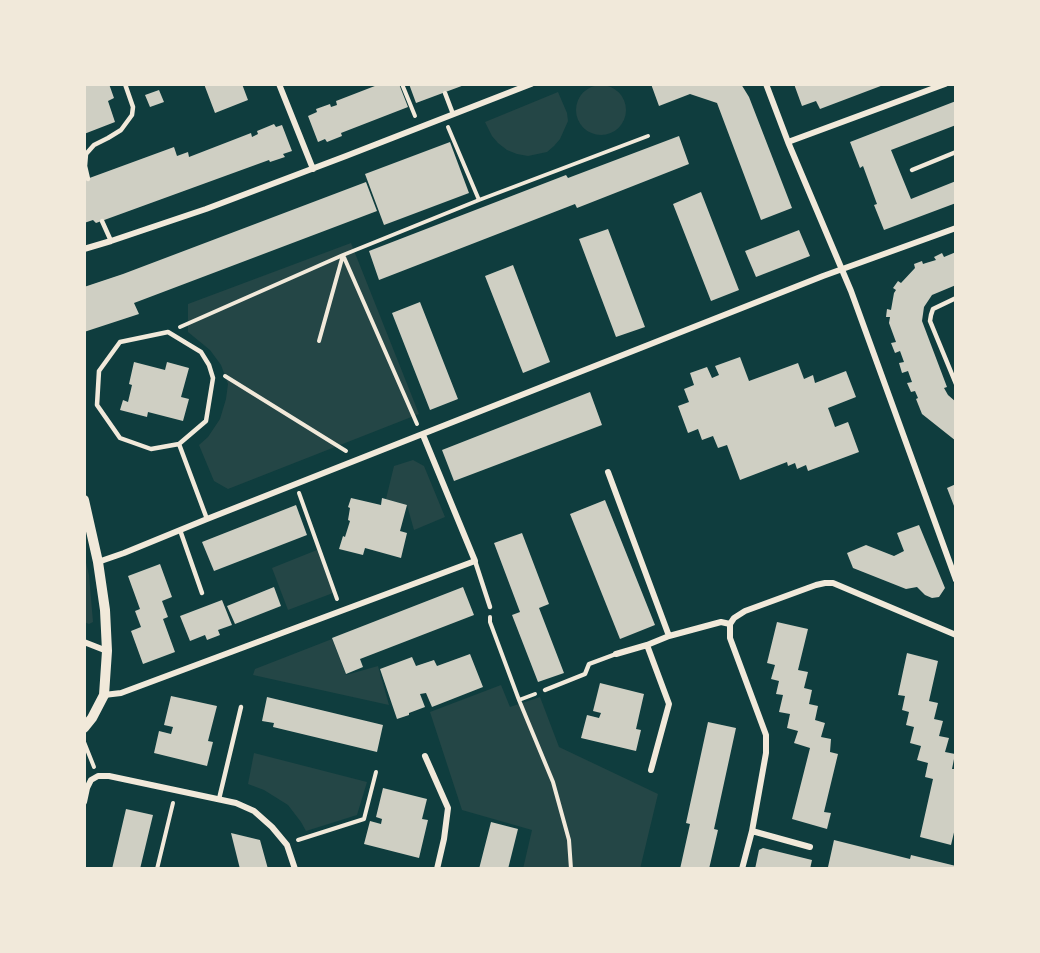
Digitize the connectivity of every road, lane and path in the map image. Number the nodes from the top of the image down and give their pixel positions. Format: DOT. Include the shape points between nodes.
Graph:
graph roads {
  1 [pos="125,84"];
  2 [pos="279,84"];
  3 [pos="402,84"];
  4 [pos="531,84"];
  5 [pos="766,84"];
  6 [pos="945,84"];
  7 [pos="445,93"];
  8 [pos="453,114"];
  9 [pos="444,118"];
  10 [pos="419,128"];
  11 [pos="648,136"];
  12 [pos="788,142"];
  13 [pos="956,152"];
  14 [pos="313,168"];
  15 [pos="912,170"];
  16 [pos="88,179"];
  17 [pos="479,200"];
  18 [pos="102,221"];
  19 [pos="956,228"];
  20 [pos="111,241"];
  21 [pos="84,249"];
  22 [pos="343,255"];
  23 [pos="842,269"];
  24 [pos="956,298"];
  25 [pos="168,332"];
  26 [pos="319,341"];
  27 [pos="209,365"];
  28 [pos="956,384"];
  29 [pos="423,435"];
  30 [pos="180,444"];
  31 [pos="359,460"];
  32 [pos="608,472"];
  33 [pos="296,484"];
  34 [pos="84,500"];
  35 [pos="207,519"];
  36 [pos="180,530"];
  37 [pos="475,561"];
  38 [pos="98,562"];
  39 [pos="956,579"];
  40 [pos="202,593"];
  41 [pos="490,607"];
  42 [pos="341,611"];
  43 [pos="730,624"];
  44 [pos="956,635"];
  45 [pos="669,636"];
  46 [pos="84,642"];
  47 [pos="647,645"];
  48 [pos="107,651"];
  49 [pos="616,654"];
  50 [pos="545,690"];
  51 [pos="104,695"];
  52 [pos="519,700"];
  53 [pos="241,707"];
  54 [pos="84,728"];
  55 [pos="84,742"];
  56 [pos="425,756"];
  57 [pos="651,770"];
  58 [pos="376,772"];
  59 [pos="98,776"];
  60 [pos="176,790"];
  61 [pos="219,799"];
  62 [pos="84,802"];
  63 [pos="752,831"];
  64 [pos="285,843"];
  65 [pos="810,847"];
  66 [pos="157,869"];
  67 [pos="295,869"];
  68 [pos="437,869"];
  69 [pos="571,869"];
  70 [pos="742,869"];
  1 -- 16 [label="lane" via="134,107 132,115 121,130 86,154"];
  2 -- 14 [label="street"];
  3 -- 10 [label="path"];
  4 -- 8 [label="street"];
  5 -- 12 [label="street"];
  6 -- 12 [label="street"];
  7 -- 8 [label="lane"];
  8 -- 9 [label="street"];
  9 -- 10 [label="street"];
  9 -- 17 [label="path"];
  10 -- 14 [label="street"];
  11 -- 17 [label="path"];
  12 -- 23 [label="street"];
  13 -- 15 [label="lane"];
  14 -- 20 [label="street"];
  17 -- 22 [label="path"];
  18 -- 20 [label="lane"];
  19 -- 23 [label="street"];
  20 -- 21 [label="street"];
  22 -- 25 [label="path"];
  22 -- 26 [label="path"];
  22 -- 29 [label="path"];
  23 -- 29 [label="street"];
  23 -- 39 [label="street"];
  24 -- 28 [label="lane" via="933,309 930,321"];
  25 -- 27 [label="lane" via="201,352"];
  25 -- 30 [label="lane" via="120,342 99,371 97,405 120,438 151,449"];
  27 -- 30 [label="lane" via="213,378 206,421"];
  27 -- 31 [label="path"];
  29 -- 31 [label="street"];
  29 -- 37 [label="street"];
  30 -- 35 [label="lane"];
  31 -- 33 [label="street"];
  32 -- 45 [label="street"];
  33 -- 35 [label="street"];
  33 -- 42 [label="path"];
  34 -- 38 [label="street"];
  35 -- 36 [label="street"];
  36 -- 38 [label="street"];
  36 -- 40 [label="lane"];
  37 -- 41 [label="lane"];
  37 -- 42 [label="street"];
  38 -- 48 [label="street"];
  41 -- 52 [label="path" via="490,622"];
  42 -- 51 [label="street" via="121,693"];
  43 -- 44 [label="street" via="741,613 825,583"];
  43 -- 45 [label="street" via="721,622"];
  43 -- 63 [label="street" via="730,638 766,735"];
  45 -- 47 [label="street"];
  46 -- 48 [label="street"];
  47 -- 49 [label="street"];
  47 -- 57 [label="street" via="669,704"];
  48 -- 51 [label="street"];
  49 -- 50 [label="lane" via="589,664 585,674"];
  50 -- 52 [label="path"];
  51 -- 54 [label="street"];
  52 -- 69 [label="path" via="554,782"];
  53 -- 61 [label="lane"];
  55 -- 59 [label="path"];
  56 -- 68 [label="street" via="448,808"];
  58 -- 64 [label="path" via="364,819"];
  59 -- 60 [label="street"];
  59 -- 62 [label="street" via="91,780"];
  60 -- 61 [label="street"];
  60 -- 66 [label="path"];
  61 -- 64 [label="street" via="254,812"];
  63 -- 65 [label="street"];
  63 -- 70 [label="street"];
  64 -- 67 [label="street"];
}
